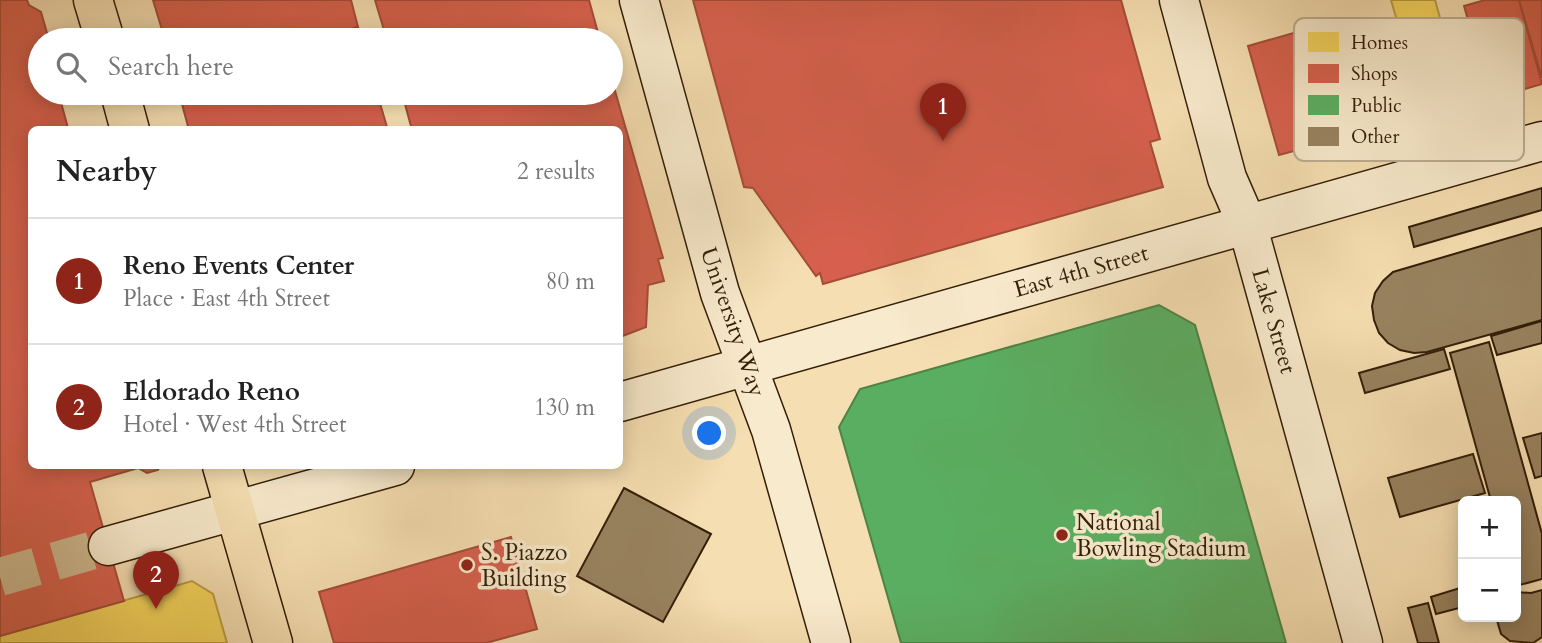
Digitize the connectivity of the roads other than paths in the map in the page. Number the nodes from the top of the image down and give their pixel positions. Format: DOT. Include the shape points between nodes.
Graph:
graph roads {
  1 [pos="93,0"];
  2 [pos="639,0"];
  3 [pos="1179,0"];
  4 [pos="101,28"];
  5 [pos="123,105"];
  6 [pos="129,126"];
  7 [pos="1542,141"];
  8 [pos="1524,146"];
  9 [pos="1471,161"];
  10 [pos="1247,224"];
  11 [pos="746,365"];
  12 [pos="623,401"];
  13 [pos="223,469"];
  14 [pos="385,469"];
  15 [pos="234,510"];
  16 [pos="108,546"];
  17 [pos="273,643"];
  18 [pos="831,643"];
  19 [pos="1363,643"];
  1 -- 4 [label="main road"];
  2 -- 11 [label="main road, University Way" via="720,293"];
  3 -- 10 [label="main road, Lake Street" via="1227,178"];
  5 -- 6 [label="main road"];
  7 -- 8 [label="main road, East 4th Street"];
  9 -- 10 [label="main road, East 4th Street"];
  10 -- 11 [label="main road, East 4th Street"];
  10 -- 19 [label="main road, Lake Street"];
  11 -- 12 [label="main road, East 4th Street"];
  11 -- 18 [label="main road, University Way" via="771,430"];
  13 -- 15 [label="main road"];
  14 -- 15 [label="main road"];
  15 -- 16 [label="main road"];
  15 -- 17 [label="main road"];
}
